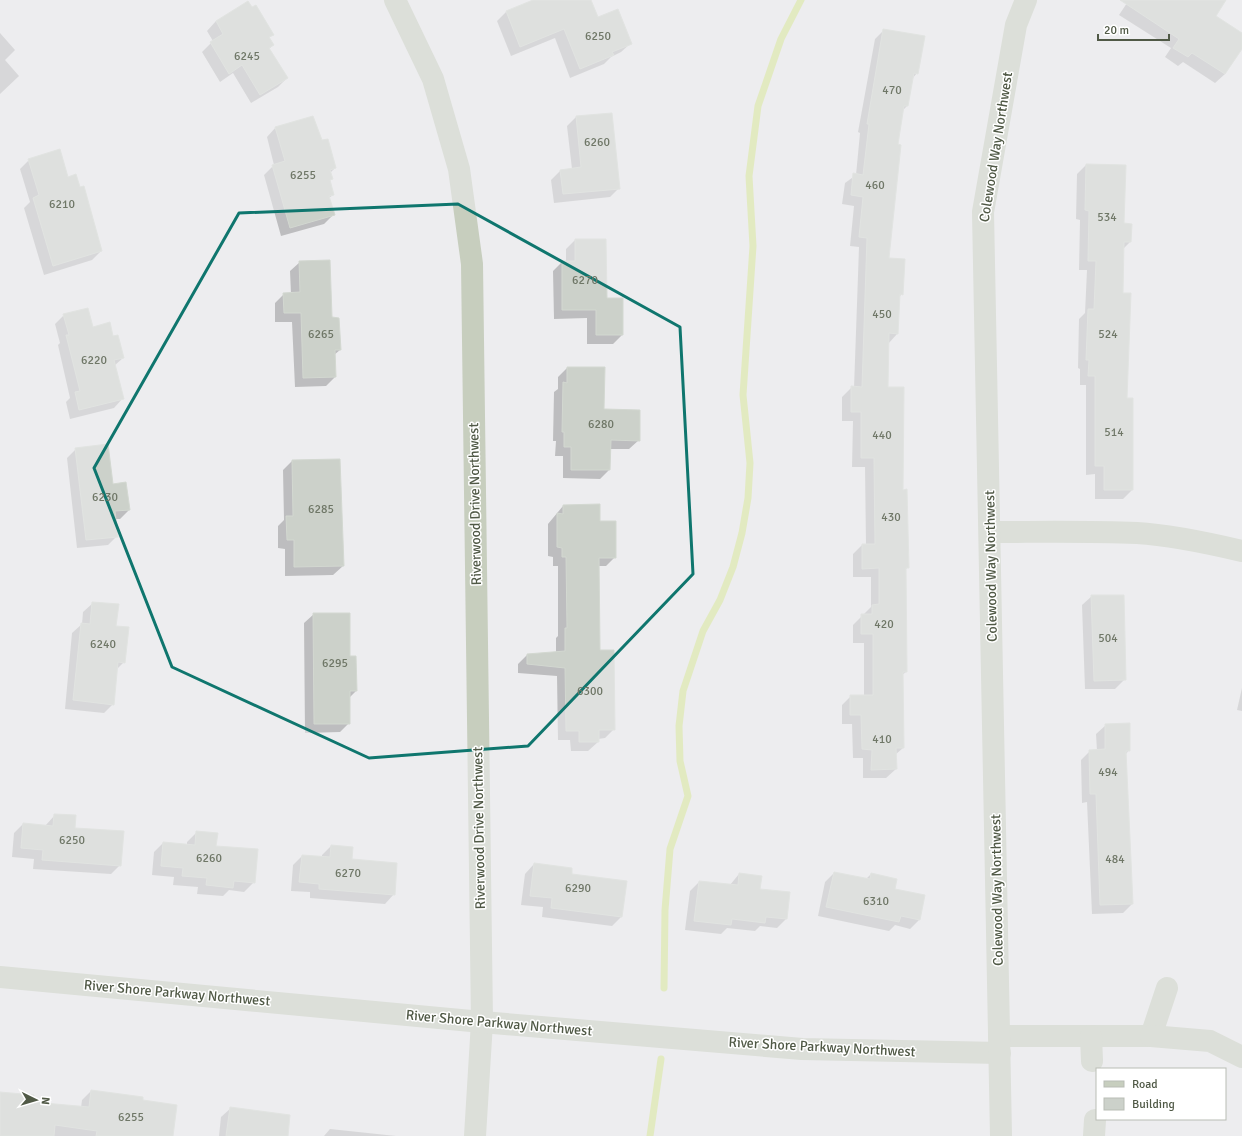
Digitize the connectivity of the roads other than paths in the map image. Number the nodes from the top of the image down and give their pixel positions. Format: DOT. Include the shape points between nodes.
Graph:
graph roads {
  1 [pos="396,0"];
  2 [pos="1026,0"];
  3 [pos="990,532"];
  4 [pos="1242,551"];
  5 [pos="0,977"];
  6 [pos="1167,988"];
  7 [pos="482,1022"];
  8 [pos="1091,1036"];
  9 [pos="1151,1036"];
  10 [pos="999,1045"];
  11 [pos="1242,1057"];
  12 [pos="1092,1062"];
  13 [pos="475,1136"];
  14 [pos="1001,1136"];
  1 -- 7 [label="street, Riverwood Drive Northwest" via="433,79 460,169 472,264"];
  2 -- 3 [label="street, Colewood Way Northwest" via="1016,25 984,212"];
  3 -- 4 [label="street" via="1138,533"];
  3 -- 10 [label="street, Colewood Way Northwest"];
  5 -- 7 [label="street, River Shore Parkway Northwest"];
  6 -- 9 [label="street"];
  7 -- 10 [label="street, River Shore Parkway Northwest" via="802,1049"];
  7 -- 13 [label="street, Riverwood Drive Northwest"];
  8 -- 9 [label="street, River Shore Parkway Northwest"];
  8 -- 10 [label="street, River Shore Parkway Northwest"];
  8 -- 12 [label="street"];
  9 -- 11 [label="street, River Shore Parkway Northwest" via="1210,1041"];
  10 -- 14 [label="street, Colewood Way Northwest"];
}
